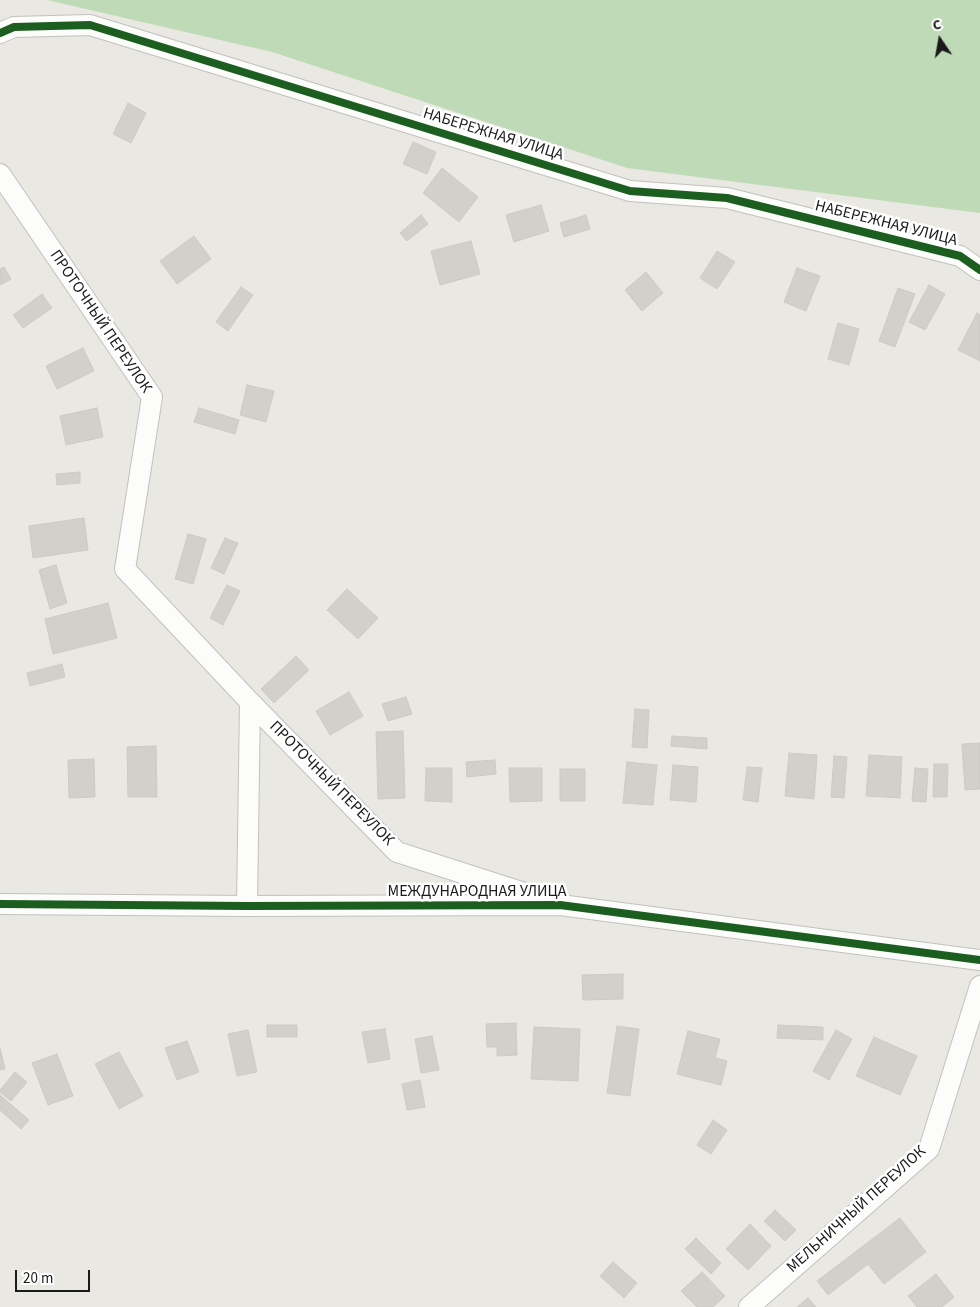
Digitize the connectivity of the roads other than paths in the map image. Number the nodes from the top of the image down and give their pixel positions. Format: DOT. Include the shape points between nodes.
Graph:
graph roads {
  1 [pos="0,32"];
  2 [pos="0,174"];
  3 [pos="980,270"];
  4 [pos="250,702"];
  5 [pos="0,904"];
  6 [pos="560,905"];
  7 [pos="247,906"];
  8 [pos="980,960"];
  9 [pos="980,986"];
  10 [pos="750,1307"];
  1 -- 3 [label="street, НАБЕРЕЖНАЯ УЛИЦА" via="14,27 90,25 630,191 727,198 960,256"];
  2 -- 4 [label="street, ПРОТОЧНЫЙ ПЕРЕУЛОК" via="152,397 125,569"];
  4 -- 6 [label="street, ПРОТОЧНЫЙ ПЕРЕУЛОК" via="398,852"];
  4 -- 7 [label="street, ПРОТОЧНЫЙ ПЕРЕУЛОК"];
  5 -- 7 [label="street, МЕЖДУНАРОДНАЯ УЛИЦА"];
  6 -- 7 [label="street, МЕЖДУНАРОДНАЯ УЛИЦА"];
  6 -- 8 [label="street, МЕЖДУНАРОДНАЯ УЛИЦА"];
  9 -- 10 [label="street, МЕЛЬНИЧНЫЙ ПЕРЕУЛОК" via="929,1149"];
}
